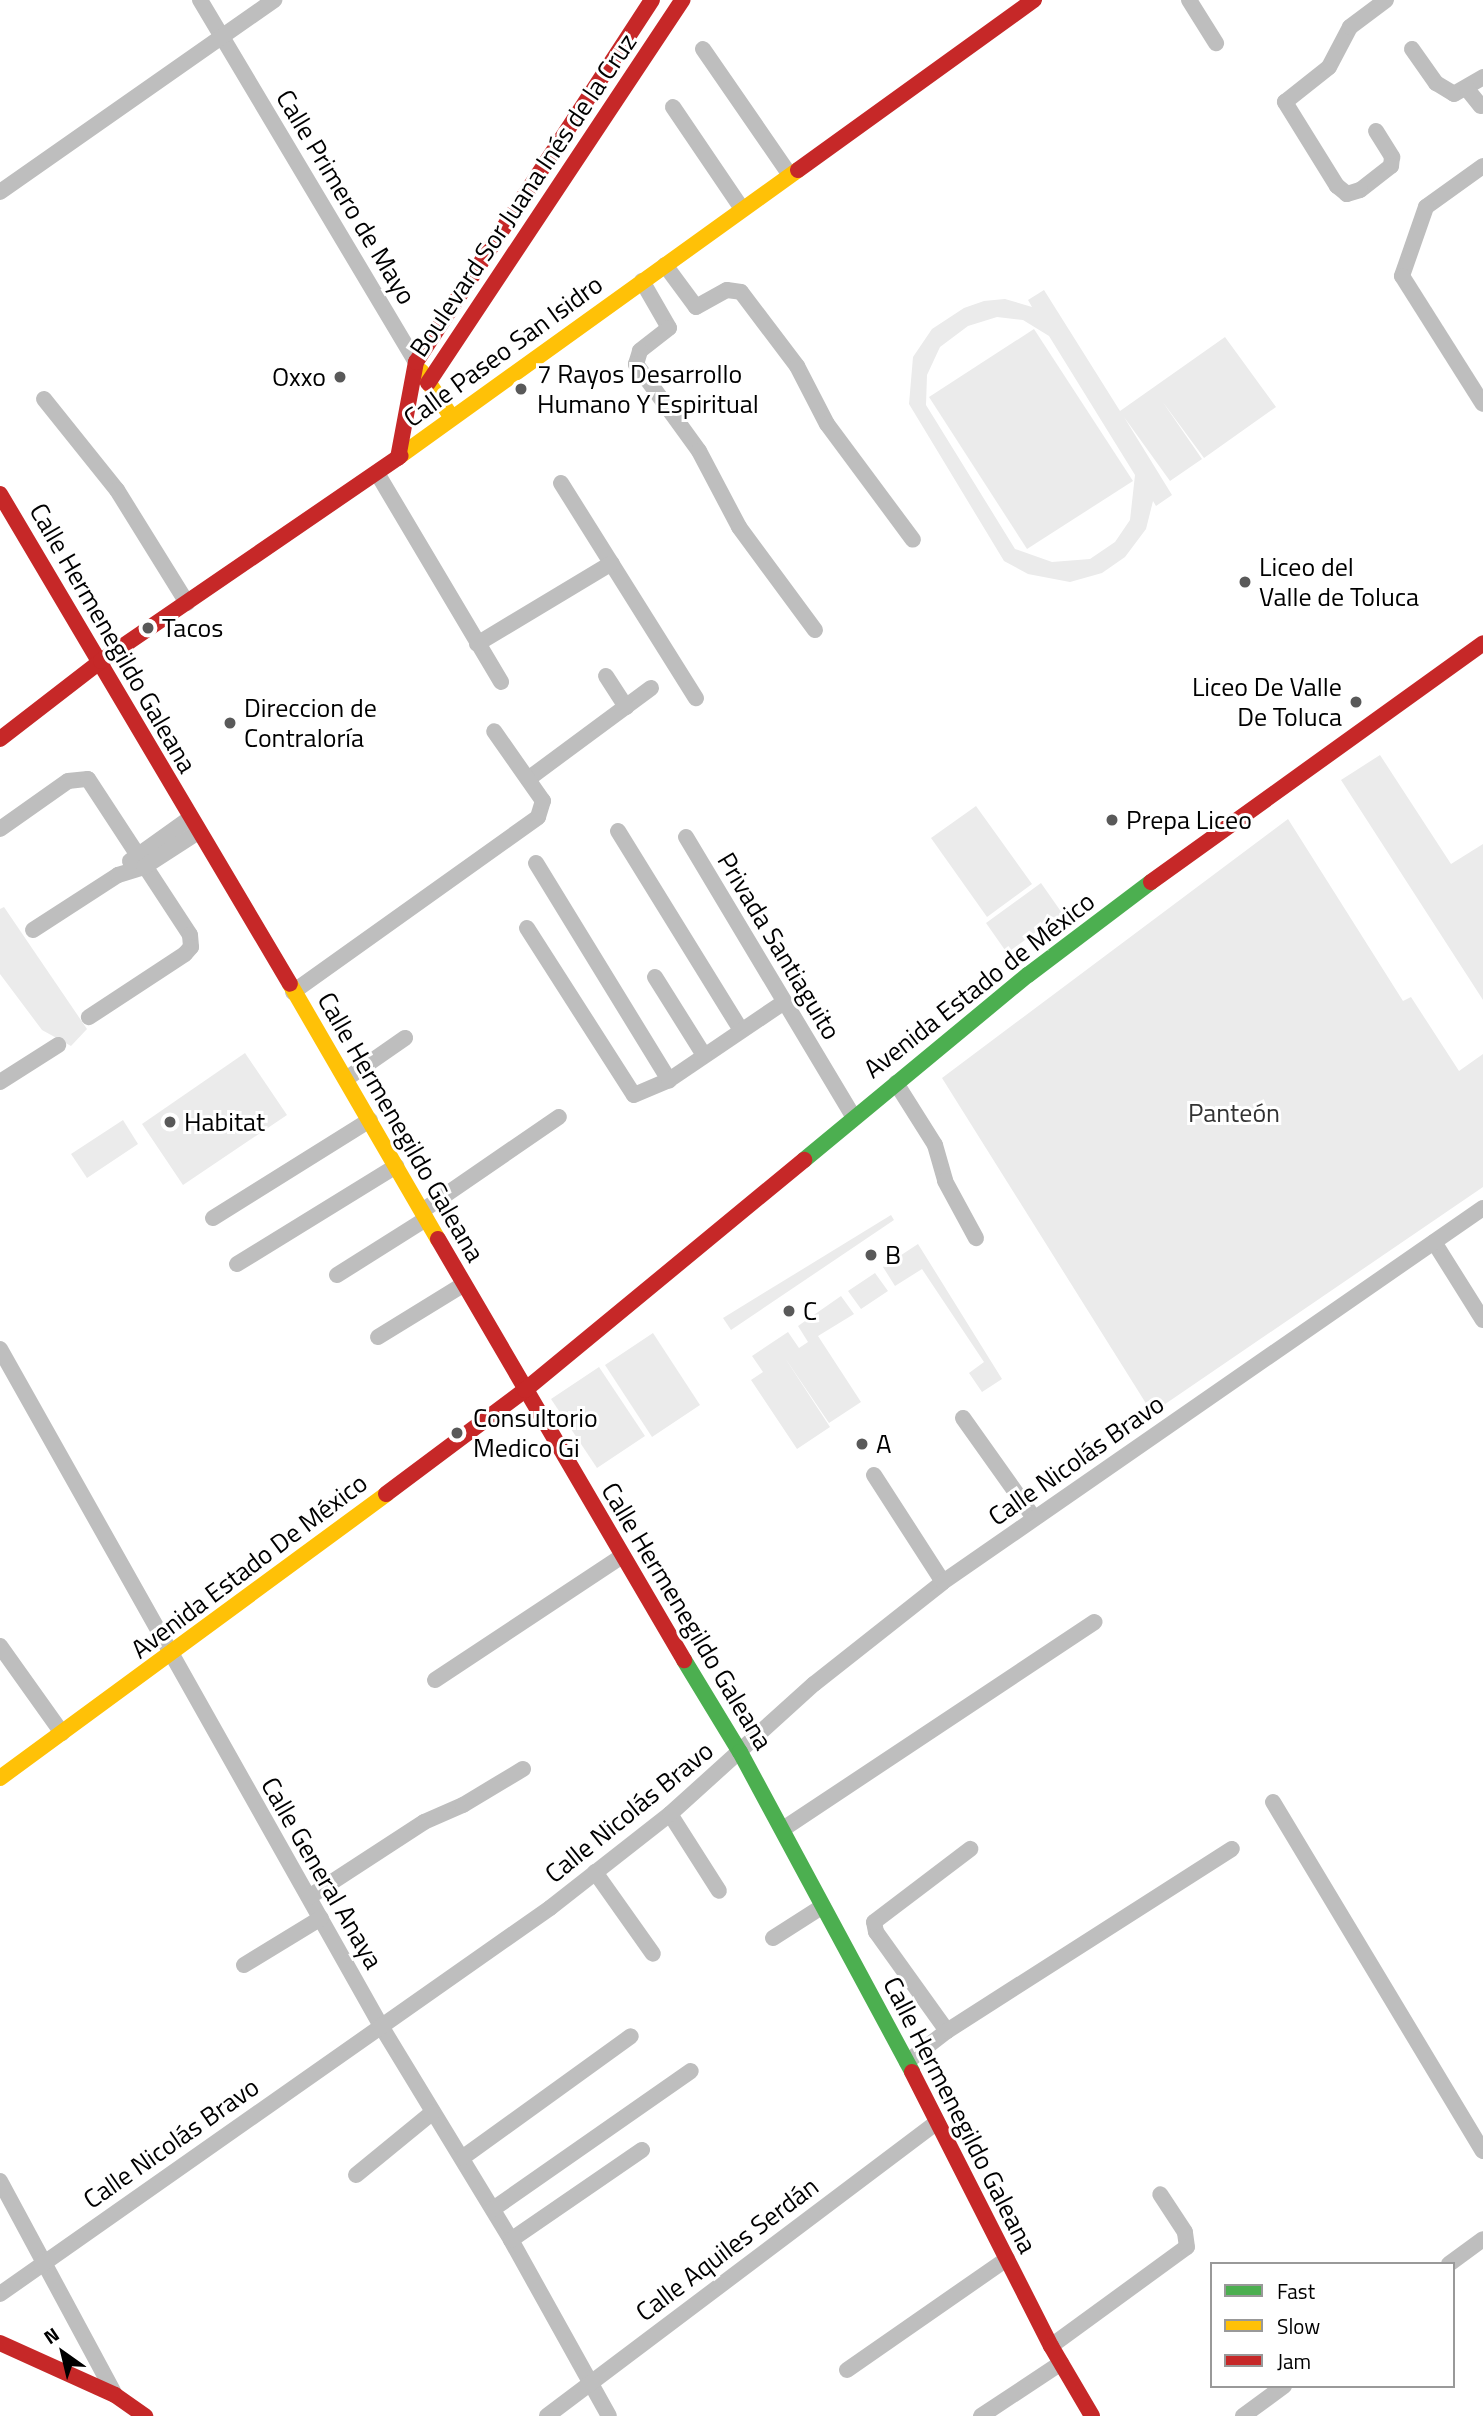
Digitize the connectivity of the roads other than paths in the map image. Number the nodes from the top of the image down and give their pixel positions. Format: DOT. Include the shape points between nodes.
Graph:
graph roads {
  1 [pos="200,0"];
  2 [pos="274,0"];
  3 [pos="652,0"];
  4 [pos="682,0"];
  5 [pos="1034,0"];
  6 [pos="1189,0"];
  7 [pos="1386,0"];
  8 [pos="220,35"];
  9 [pos="1216,43"];
  10 [pos="703,49"];
  11 [pos="1412,49"];
  12 [pos="1483,77"];
  13 [pos="1467,89"];
  14 [pos="1481,106"];
  15 [pos="673,107"];
  16 [pos="1376,131"];
  17 [pos="1483,166"];
  18 [pos="790,175"];
  19 [pos="0,192"];
  20 [pos="742,209"];
  21 [pos="664,265"];
  22 [pos="642,281"];
  23 [pos="416,362"];
  24 [pos="428,383"];
  25 [pos="44,399"];
  26 [pos="1483,404"];
  27 [pos="452,418"];
  28 [pos="398,457"];
  29 [pos="377,473"];
  30 [pos="561,483"];
  31 [pos="0,494"];
  32 [pos="913,540"];
  33 [pos="612,563"];
  34 [pos="187,603"];
  35 [pos="815,630"];
  36 [pos="1483,643"];
  37 [pos="477,644"];
  38 [pos="101,661"];
  39 [pos="606,676"];
  40 [pos="500,682"];
  41 [pos="651,688"];
  42 [pos="696,698"];
  43 [pos="626,707"];
  44 [pos="494,731"];
  45 [pos="0,739"];
  46 [pos="528,779"];
  47 [pos="194,825"];
  48 [pos="0,828"];
  49 [pos="618,831"];
  50 [pos="686,837"];
  51 [pos="140,860"];
  52 [pos="536,863"];
  53 [pos="527,928"];
  54 [pos="33,930"];
  55 [pos="655,977"];
  56 [pos="293,992"];
  57 [pos="783,1002"];
  58 [pos="89,1017"];
  59 [pos="741,1030"];
  60 [pos="405,1038"];
  61 [pos="58,1045"];
  62 [pos="704,1055"];
  63 [pos="346,1079"];
  64 [pos="668,1080"];
  65 [pos="0,1082"];
  66 [pos="896,1083"];
  67 [pos="853,1116"];
  68 [pos="559,1117"];
  69 [pos="370,1120"];
  70 [pos="396,1166"];
  71 [pos="1483,1208"];
  72 [pos="424,1215"];
  73 [pos="213,1218"];
  74 [pos="976,1238"];
  75 [pos="1434,1242"];
  76 [pos="237,1264"];
  77 [pos="337,1275"];
  78 [pos="464,1284"];
  79 [pos="1483,1320"];
  80 [pos="378,1336"];
  81 [pos="0,1349"];
  82 [pos="525,1390"];
  83 [pos="963,1418"];
  84 [pos="874,1475"];
  85 [pos="1034,1518"];
  86 [pos="621,1557"];
  87 [pos="943,1582"];
  88 [pos="1095,1622"];
  89 [pos="0,1646"];
  90 [pos="170,1657"];
  91 [pos="435,1680"];
  92 [pos="62,1733"];
  93 [pos="740,1752"];
  94 [pos="523,1769"];
  95 [pos="1,1774"];
  96 [pos="1273,1801"];
  97 [pos="670,1814"];
  98 [pos="783,1829"];
  99 [pos="970,1849"];
  100 [pos="1232,1849"];
  101 [pos="595,1872"];
  102 [pos="719,1891"];
  103 [pos="309,1897"];
  104 [pos="823,1906"];
  105 [pos="321,1918"];
  106 [pos="773,1938"];
  107 [pos="653,1954"];
  108 [pos="244,1965"];
  109 [pos="381,2026"];
  110 [pos="947,2031"];
  111 [pos="631,2036"];
  112 [pos="906,2062"];
  113 [pos="691,2071"];
  114 [pos="433,2112"];
  115 [pos="937,2122"];
  116 [pos="642,2150"];
  117 [pos="1483,2151"];
  118 [pos="461,2158"];
  119 [pos="356,2175"];
  120 [pos="0,2181"];
  121 [pos="1160,2194"];
  122 [pos="493,2209"];
  123 [pos="1483,2238"];
  124 [pos="511,2240"];
  125 [pos="1007,2259"];
  126 [pos="45,2262"];
  127 [pos="1452,2262"];
  128 [pos="0,2294"];
  129 [pos="0,2343"];
  130 [pos="1051,2346"];
  131 [pos="1061,2363"];
  132 [pos="847,2370"];
  133 [pos="590,2383"];
  134 [pos="1281,2388"];
  135 [pos="115,2395"];
  136 [pos="127,2416"];
  137 [pos="145,2416"];
  138 [pos="547,2416"];
  139 [pos="610,2416"];
  140 [pos="981,2416"];
  141 [pos="1093,2416"];
  142 [pos="1243,2416"];
  1 -- 8 [label="street, Calle Primero de Mayo"];
  2 -- 8 [label="street"];
  3 -- 23 [label="main road, Boulevard Sor Juana Inés de la Cruz"];
  4 -- 24 [label="main road, Boulevard Sor Juana Inés de la Cruz"];
  5 -- 18 [label="main road, Calle Paseo San Isidro"];
  6 -- 9 [label="street"];
  7 -- 16 [label="street" via="1350,27 1328,66 1285,102 1337,187 1347,194 1360,190 1391,166 1392,157"];
  8 -- 19 [label="street"];
  8 -- 23 [label="street, Calle Primero de Mayo"];
  10 -- 18 [label="street"];
  11 -- 13 [label="street" via="1436,83 1454,94"];
  12 -- 13 [label="street"];
  13 -- 14 [label="street"];
  15 -- 20 [label="street"];
  17 -- 26 [label="street" via="1426,207 1402,275"];
  18 -- 20 [label="main road, Calle Paseo San Isidro"];
  20 -- 21 [label="main road, Calle Paseo San Isidro"];
  21 -- 22 [label="main road, Calle Paseo San Isidro"];
  21 -- 32 [label="street" via="696,307 733,289 741,292 797,366 827,424"];
  22 -- 27 [label="main road, Calle Paseo San Isidro"];
  22 -- 35 [label="street" via="669,328 637,355 636,364 699,451 723,504"];
  23 -- 24 [label="main road, Calle Primero de Mayo"];
  23 -- 28 [label="main road"];
  24 -- 27 [label="main road, Calle Primero de Mayo"];
  25 -- 34 [label="street" via="117,490"];
  27 -- 28 [label="main road, Calle Paseo San Isidro"];
  28 -- 29 [label="main road, Calle Paseo San Isidro"];
  29 -- 34 [label="main road, Calle Paseo San Isidro"];
  29 -- 37 [label="street"];
  30 -- 33 [label="street"];
  31 -- 38 [label="main road, Calle Hermenegildo Galeana"];
  33 -- 37 [label="street"];
  33 -- 42 [label="street"];
  34 -- 38 [label="main road, Calle Paseo San Isidro"];
  36 -- 66 [label="main road, Avenida Estado de México" via="1207,839"];
  37 -- 40 [label="street"];
  38 -- 45 [label="main road, Calle Paseo San Isidro"];
  38 -- 47 [label="main road, Calle Hermenegildo Galeana"];
  39 -- 43 [label="street"];
  41 -- 43 [label="street"];
  43 -- 46 [label="street"];
  44 -- 46 [label="street"];
  46 -- 56 [label="street" via="543,801 538,817"];
  47 -- 51 [label="street"];
  47 -- 56 [label="main road, Calle Hermenegildo Galeana"];
  48 -- 51 [label="street" via="68,781 88,779"];
  49 -- 59 [label="street"];
  50 -- 57 [label="street, Privada Santiaguito"];
  51 -- 54 [label="street"];
  51 -- 58 [label="street" via="190,935 191,947"];
  52 -- 64 [label="street"];
  53 -- 64 [label="street" via="630,1091 645,1094"];
  55 -- 62 [label="street"];
  56 -- 63 [label="main road, Calle Hermenegildo Galeana"];
  57 -- 59 [label="street"];
  57 -- 67 [label="street, Privada Santiaguito"];
  59 -- 62 [label="street"];
  60 -- 63 [label="street"];
  61 -- 65 [label="street"];
  62 -- 64 [label="street"];
  63 -- 69 [label="main road, Calle Hermenegildo Galeana"];
  66 -- 67 [label="main road, Avenida Estado de México"];
  66 -- 74 [label="street" via="935,1145 945,1181"];
  67 -- 82 [label="main road, Avenida Estado de México"];
  68 -- 72 [label="street"];
  69 -- 70 [label="main road, Calle Hermenegildo Galeana"];
  69 -- 73 [label="street"];
  70 -- 72 [label="main road, Calle Hermenegildo Galeana"];
  70 -- 76 [label="street"];
  71 -- 75 [label="street, Calle Nicolás Bravo"];
  72 -- 77 [label="street"];
  72 -- 78 [label="main road, Calle Hermenegildo Galeana"];
  75 -- 79 [label="street"];
  75 -- 85 [label="street, Calle Nicolás Bravo"];
  78 -- 80 [label="street"];
  78 -- 82 [label="main road, Calle Hermenegildo Galeana"];
  81 -- 90 [label="street, Calle General Anaya"];
  82 -- 86 [label="main road, Calle Hermenegildo Galeana"];
  82 -- 90 [label="main road, Avenida Estado De México"];
  83 -- 85 [label="street"];
  84 -- 87 [label="street"];
  85 -- 87 [label="street, Calle Nicolás Bravo"];
  86 -- 91 [label="street"];
  86 -- 93 [label="main road, Calle Hermenegildo Galeana"];
  87 -- 93 [label="street, Calle Nicolás Bravo" via="814,1684"];
  88 -- 98 [label="street"];
  89 -- 92 [label="street"];
  90 -- 92 [label="main road, Avenida Estado De México"];
  90 -- 103 [label="street, Calle General Anaya"];
  92 -- 95 [label="main road, Avenida Estado De México"];
  93 -- 97 [label="street, Calle Nicolás Bravo"];
  93 -- 98 [label="main road, Calle Hermenegildo Galeana"];
  94 -- 103 [label="street" via="424,1822"];
  96 -- 117 [label="street"];
  97 -- 101 [label="street, Calle Nicolás Bravo"];
  97 -- 102 [label="street"];
  98 -- 104 [label="main road, Calle Hermenegildo Galeana"];
  99 -- 110 [label="street" via="874,1922 876,1932"];
  100 -- 110 [label="street"];
  101 -- 107 [label="street"];
  101 -- 109 [label="street, Calle Nicolás Bravo"];
  103 -- 105 [label="street, Calle General Anaya"];
  104 -- 106 [label="street"];
  104 -- 112 [label="main road, Calle Hermenegildo Galeana"];
  105 -- 108 [label="street"];
  105 -- 109 [label="street, Calle General Anaya"];
  109 -- 114 [label="street, Calle General Anaya"];
  109 -- 126 [label="street, Calle Nicolás Bravo"];
  110 -- 112 [label="street"];
  111 -- 118 [label="street"];
  112 -- 115 [label="main road, Calle Hermenegildo Galeana"];
  113 -- 122 [label="street"];
  114 -- 118 [label="street, Calle General Anaya"];
  114 -- 119 [label="street"];
  115 -- 125 [label="main road, Calle Hermenegildo Galeana"];
  115 -- 133 [label="street, Calle Aquiles Serdán"];
  116 -- 124 [label="street"];
  118 -- 122 [label="street, Calle General Anaya"];
  120 -- 126 [label="street"];
  121 -- 130 [label="street" via="1185,2232 1186,2247"];
  122 -- 124 [label="street, Calle General Anaya"];
  123 -- 127 [label="street"];
  124 -- 133 [label="street, Calle General Anaya"];
  125 -- 130 [label="main road, Calle Hermenegildo Galeana"];
  125 -- 132 [label="street"];
  126 -- 128 [label="street, Calle Nicolás Bravo"];
  126 -- 135 [label="street"];
  129 -- 135 [label="main road"];
  130 -- 131 [label="main road, Calle Hermenegildo Galeana"];
  131 -- 140 [label="street"];
  131 -- 141 [label="main road, Calle Hermenegildo Galeana"];
  133 -- 138 [label="street, Calle Aquiles Serdán"];
  133 -- 139 [label="street, Calle General Anaya"];
  134 -- 142 [label="street"];
  135 -- 136 [label="street"];
  135 -- 137 [label="main road"];
}
